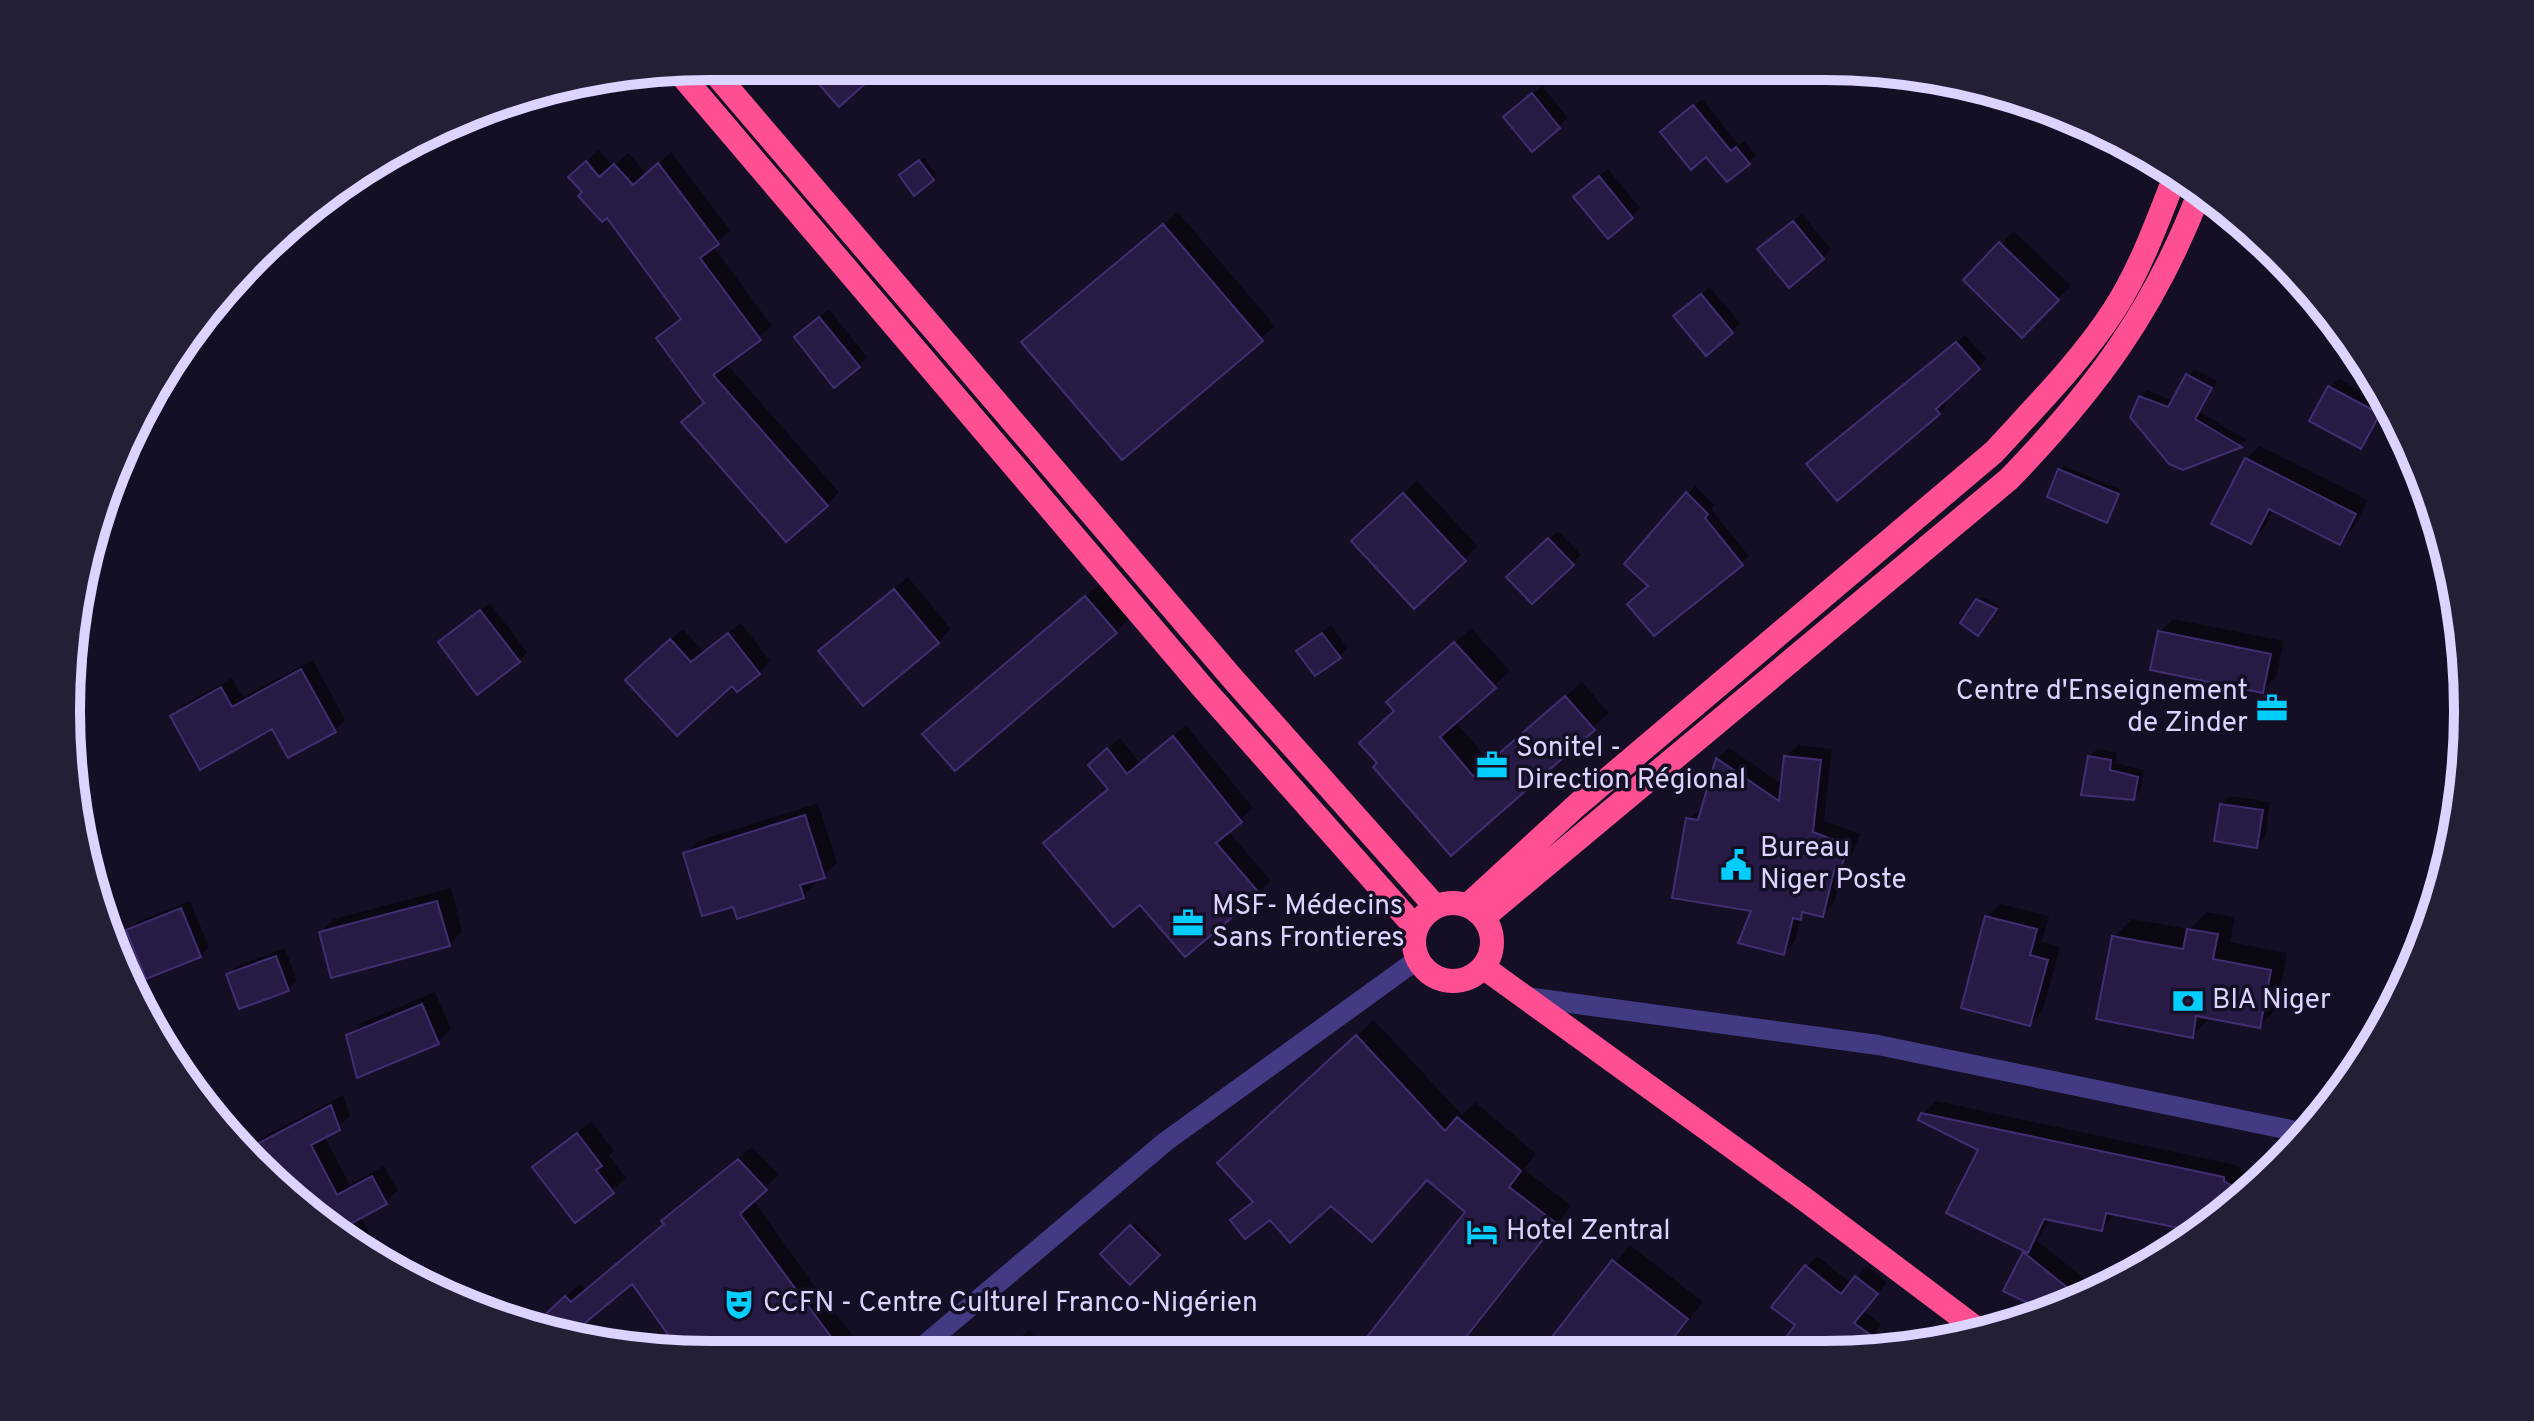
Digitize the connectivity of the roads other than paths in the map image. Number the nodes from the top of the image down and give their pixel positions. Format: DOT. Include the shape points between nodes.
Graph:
graph roads {
  1 [pos="721,80"];
  2 [pos="686,81"];
  3 [pos="763,127"];
  4 [pos="743,146"];
  5 [pos="2172,185"];
  6 [pos="2196,202"];
  7 [pos="1435,906"];
  8 [pos="1476,911"];
  9 [pos="1416,928"];
  10 [pos="1418,959"];
  11 [pos="1483,967"];
  12 [pos="1526,997"];
  13 [pos="2294,1131"];
  14 [pos="1970,1324"];
  15 [pos="929,1341"];
  1 -- 3 [label="highway"];
  2 -- 4 [label="highway"];
  3 -- 4 [label="highway"];
  3 -- 7 [label="highway" via="1233,679"];
  4 -- 9 [label="highway" via="1194,677"];
  5 -- 8 [label="highway" via="2149,244 2114,310 1994,452 1577,805"];
  6 -- 8 [label="highway" via="2180,243 2131,333 2071,416 2009,479"];
  7 -- 8 [label="highway" via="1446,903"];
  7 -- 9 [label="highway"];
  8 -- 11 [label="highway" via="1492,937"];
  9 -- 10 [label="highway"];
  10 -- 11 [label="highway" via="1436,977 1448,980 1473,976"];
  10 -- 15 [label="street" via="1165,1142"];
  11 -- 12 [label="highway"];
  12 -- 13 [label="street" via="1878,1045"];
  12 -- 14 [label="highway"];
}
